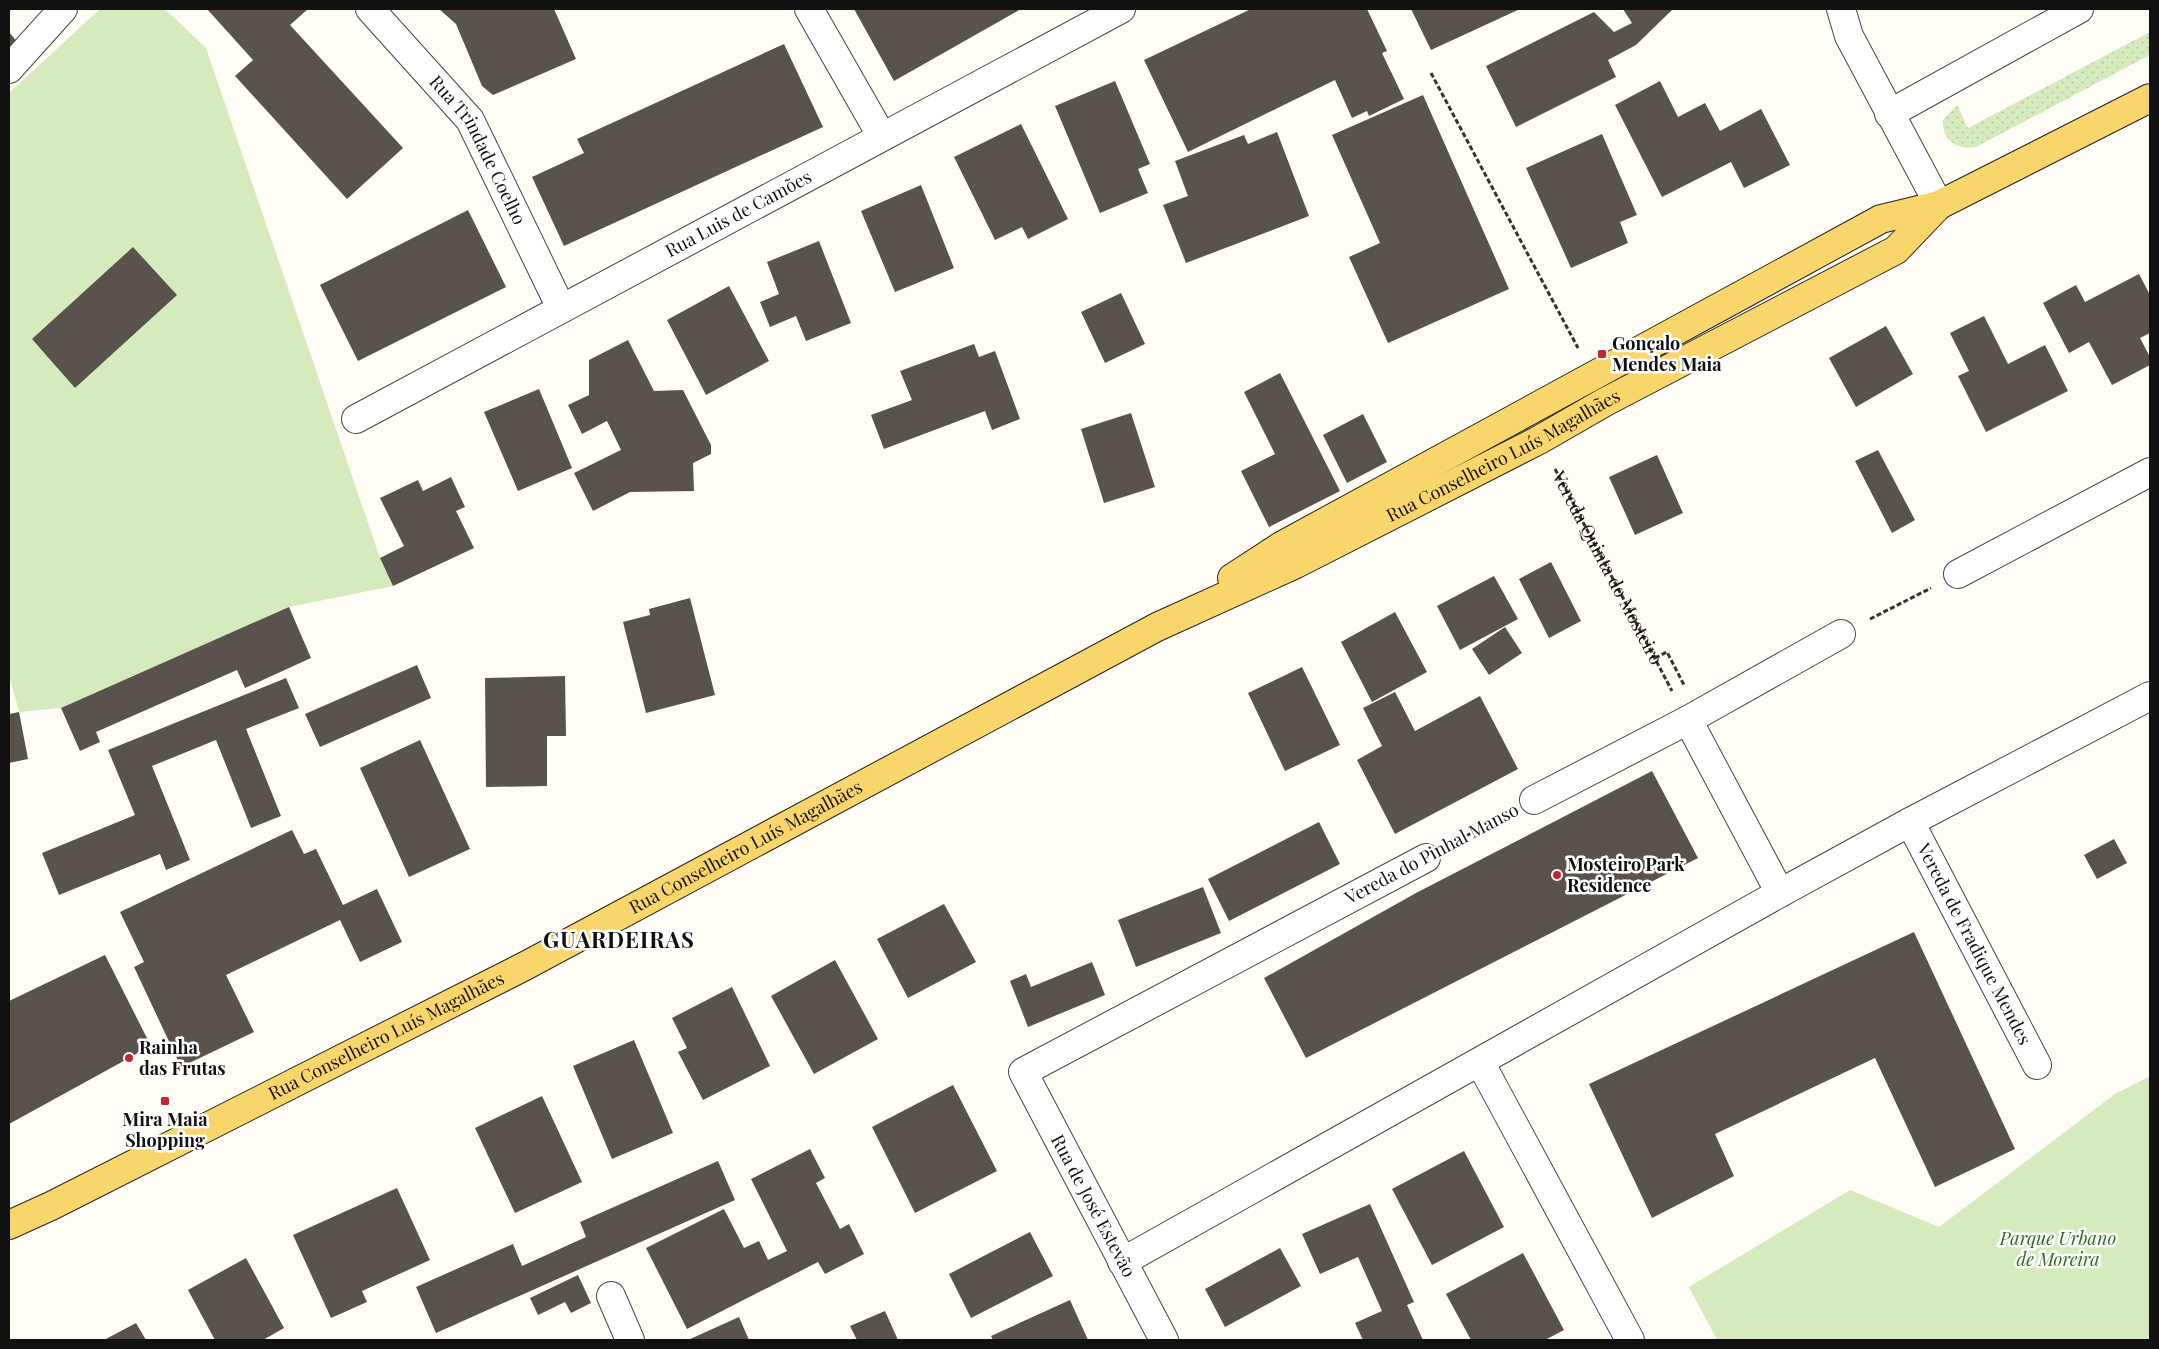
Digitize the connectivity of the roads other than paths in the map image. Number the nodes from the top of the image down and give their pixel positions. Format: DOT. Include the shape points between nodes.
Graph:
graph roads {
  1 [pos="64,9"];
  2 [pos="370,9"];
  3 [pos="809,9"];
  4 [pos="1841,9"];
  5 [pos="2079,9"];
  6 [pos="1103,13"];
  7 [pos="9,69"];
  8 [pos="2150,98"];
  9 [pos="1889,114"];
  10 [pos="882,135"];
  11 [pos="1939,205"];
  12 [pos="561,308"];
  13 [pos="356,419"];
  14 [pos="2150,472"];
  15 [pos="1958,574"];
  16 [pos="1157,627"];
  17 [pos="1841,634"];
  18 [pos="2150,696"];
  19 [pos="1682,709"];
  20 [pos="1534,800"];
  21 [pos="1910,822"];
  22 [pos="1426,858"];
  23 [pos="1780,894"];
  24 [pos="1480,1062"];
  25 [pos="2037,1065"];
  26 [pos="1023,1072"];
  27 [pos="9,1225"];
  28 [pos="1122,1262"];
  29 [pos="611,1296"];
  30 [pos="630,1340"];
  31 [pos="1164,1340"];
  32 [pos="1630,1340"];
  1 -- 7 [label="street"];
  2 -- 12 [label="street, Rua Trindade Coelho" via="470,120"];
  3 -- 10 [label="street"];
  4 -- 9 [label="street" via="1849,36"];
  5 -- 9 [label="street"];
  6 -- 10 [label="street, Rua Luis de Camões"];
  8 -- 11 [label="main road, Rua Conselheiro Luís Magalhães"];
  9 -- 11 [label="street"];
  10 -- 12 [label="street, Rua Luis de Camões"];
  11 -- 16 [label="main road, Rua Conselheiro Luís Magalhães" via="1881,220 1281,546"];
  11 -- 16 [label="main road, Rua Conselheiro Luís Magalhães" via="1896,250 1605,402 1539,440 1296,564"];
  12 -- 13 [label="street, Rua Luis de Camões"];
  14 -- 15 [label="street"];
  16 -- 27 [label="main road, Rua Conselheiro Luís Magalhães" via="525,966"];
  17 -- 19 [label="street, Vereda do Pinhal Manso"];
  18 -- 21 [label="street"];
  19 -- 20 [label="street, Vereda do Pinhal Manso"];
  19 -- 23 [label="street"];
  21 -- 23 [label="street"];
  21 -- 25 [label="street, Vereda de Fradique Mendes"];
  22 -- 26 [label="street, Vereda do Pinhal Manso"];
  23 -- 24 [label="street"];
  24 -- 28 [label="street"];
  24 -- 32 [label="street"];
  26 -- 28 [label="street, Rua de José Estevão"];
  28 -- 31 [label="street, Rua de José Estevão"];
  29 -- 30 [label="street"];
}
